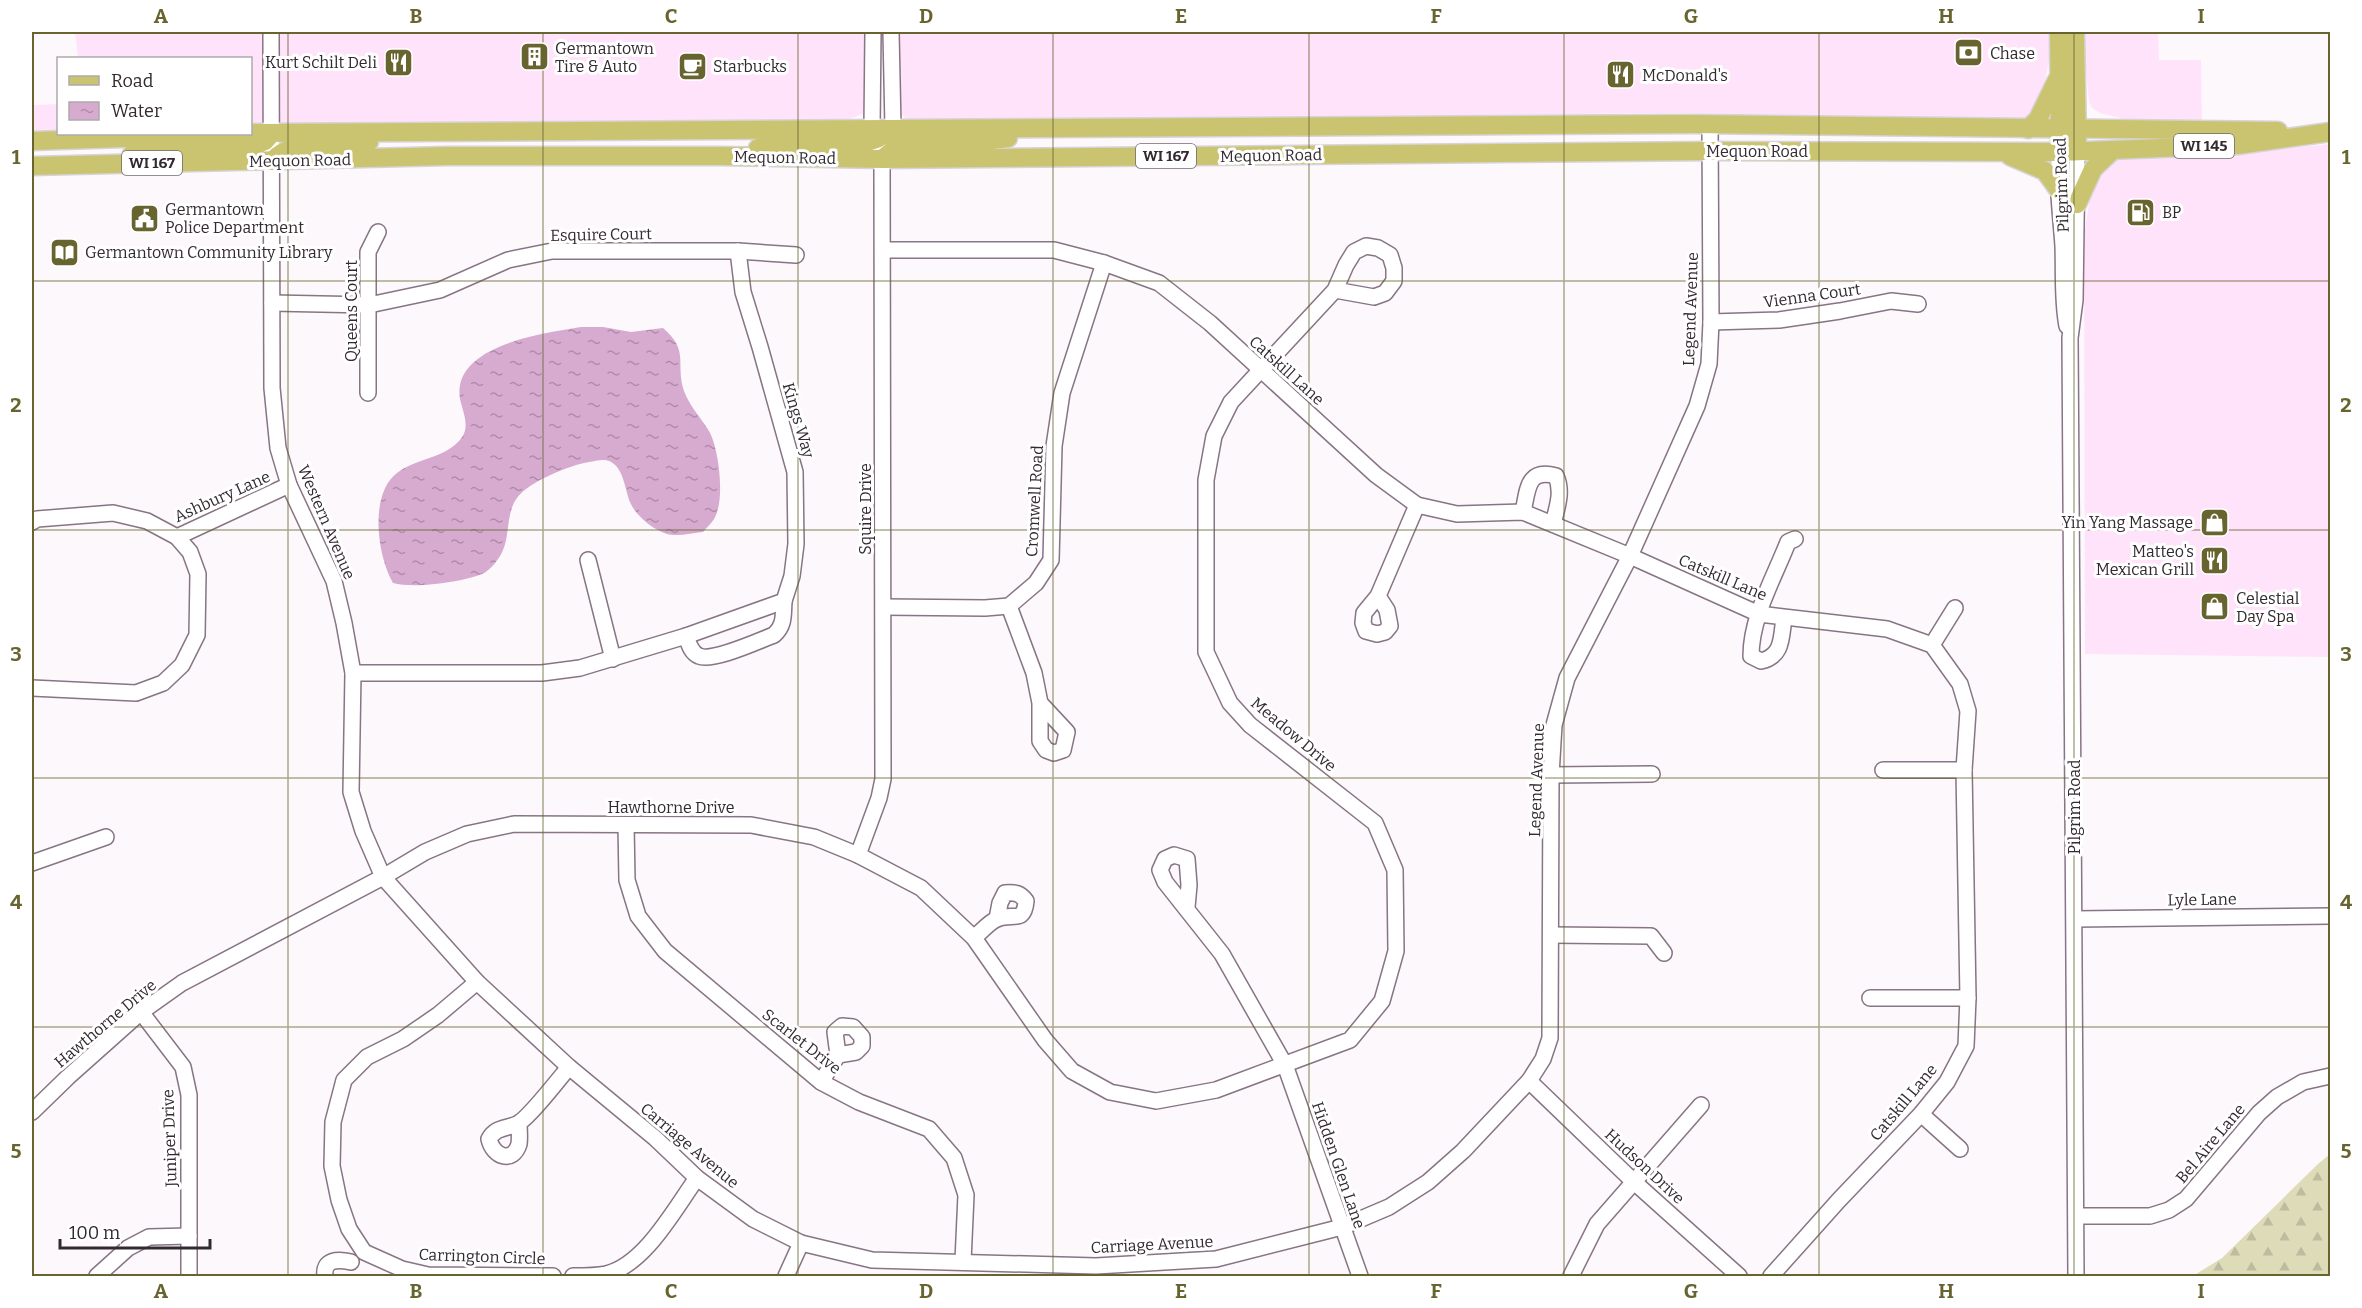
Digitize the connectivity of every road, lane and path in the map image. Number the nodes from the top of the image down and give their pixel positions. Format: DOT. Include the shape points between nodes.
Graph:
graph roads {
  1 [pos="271,32"];
  2 [pos="873,32"];
  3 [pos="891,32"];
  4 [pos="2067,36"];
  5 [pos="2059,76"];
  6 [pos="2077,97"];
  7 [pos="1710,124"];
  8 [pos="893,128"];
  9 [pos="1060,128"];
  10 [pos="2028,129"];
  11 [pos="2068,129"];
  12 [pos="2143,129"];
  13 [pos="455,131"];
  14 [pos="411,132"];
  15 [pos="2331,132"];
  16 [pos="252,133"];
  17 [pos="272,133"];
  18 [pos="874,134"];
  19 [pos="195,135"];
  20 [pos="32,141"];
  21 [pos="2113,150"];
  22 [pos="1711,151"];
  23 [pos="1997,152"];
  24 [pos="2069,152"];
  25 [pos="455,156"];
  26 [pos="721,156"];
  27 [pos="882,159"];
  28 [pos="272,161"];
  29 [pos="101,164"];
  30 [pos="32,166"];
  31 [pos="2058,189"];
  32 [pos="2076,204"];
  33 [pos="378,232"];
  34 [pos="883,250"];
  35 [pos="738,251"];
  36 [pos="796,255"];
  37 [pos="1104,263"];
  38 [pos="1335,290"];
  39 [pos="272,303"];
  40 [pos="1918,304"];
  41 [pos="369,305"];
  42 [pos="1711,322"];
  43 [pos="2070,338"];
  44 [pos="1261,370"];
  45 [pos="369,393"];
  46 [pos="289,485"];
  47 [pos="1417,505"];
  48 [pos="1523,512"];
  49 [pos="32,522"];
  50 [pos="1553,524"];
  51 [pos="177,537"];
  52 [pos="1795,538"];
  53 [pos="1630,556"];
  54 [pos="588,560"];
  55 [pos="1378,596"];
  56 [pos="784,601"];
  57 [pos="1009,606"];
  58 [pos="884,608"];
  59 [pos="1955,608"];
  60 [pos="1759,614"];
  61 [pos="1784,618"];
  62 [pos="686,636"];
  63 [pos="1932,645"];
  64 [pos="613,659"];
  65 [pos="353,673"];
  66 [pos="32,688"];
  67 [pos="1040,703"];
  68 [pos="1883,770"];
  69 [pos="1964,770"];
  70 [pos="1652,774"];
  71 [pos="1551,775"];
  72 [pos="626,825"];
  73 [pos="106,837"];
  74 [pos="858,855"];
  75 [pos="32,863"];
  76 [pos="383,877"];
  77 [pos="1186,908"];
  78 [pos="2331,916"];
  79 [pos="997,919"];
  80 [pos="2075,919"];
  81 [pos="1551,935"];
  82 [pos="974,938"];
  83 [pos="1664,953"];
  84 [pos="477,982"];
  85 [pos="1869,998"];
  86 [pos="1968,998"];
  87 [pos="141,1012"];
  88 [pos="838,1055"];
  89 [pos="1285,1065"];
  90 [pos="569,1067"];
  91 [pos="2331,1076"];
  92 [pos="1529,1081"];
  93 [pos="821,1082"];
  94 [pos="1701,1105"];
  95 [pos="32,1112"];
  96 [pos="1921,1114"];
  97 [pos="519,1123"];
  98 [pos="1960,1149"];
  99 [pos="697,1178"];
  100 [pos="1633,1181"];
  101 [pos="2076,1216"];
  102 [pos="1342,1227"];
  103 [pos="189,1236"];
  104 [pos="801,1244"];
  105 [pos="364,1252"];
  106 [pos="963,1261"];
  107 [pos="352,1269"];
  108 [pos="1096,1271"];
  109 [pos="97,1276"];
  110 [pos="189,1276"];
  111 [pos="326,1276"];
  112 [pos="553,1276"];
  113 [pos="573,1276"];
  114 [pos="786,1276"];
  115 [pos="1360,1276"];
  116 [pos="1571,1276"];
  117 [pos="1739,1276"];
  118 [pos="1771,1276"];
  119 [pos="2076,1276"];
  1 -- 17 [label="street, Western Avenue"];
  2 -- 18 [label="street, Squire Drive"];
  3 -- 8 [label="street, Squire Drive"];
  4 -- 5 [label="main road, Pilgrim Road"];
  4 -- 6 [label="main road, Pilgrim Road"];
  5 -- 10 [label="main road" via="2038,119"];
  5 -- 11 [label="main road, Pilgrim Road"];
  6 -- 11 [label="main road, Pilgrim Road"];
  6 -- 12 [label="main road, WI 145" via="2098,117"];
  7 -- 9 [label="main road, Mequon Road / WI 167"];
  7 -- 10 [label="main road, Mequon Road / WI 167"];
  7 -- 22 [label="street, Legend Avenue"];
  8 -- 9 [label="main road, Mequon Road / WI 167"];
  8 -- 18 [label="main road" via="883,137"];
  8 -- 27 [label="street, Squire Drive"];
  9 -- 27 [label="main road" via="966,143 909,143 898,146"];
  10 -- 11 [label="main road, Mequon Road / WI 167"];
  11 -- 12 [label="main road, Mequon Road / WI 167"];
  11 -- 24 [label="main road, Pilgrim Road"];
  12 -- 15 [label="main road, Mequon Road / WI 145"];
  13 -- 14 [label="main road, Mequon Road / WI 167"];
  13 -- 18 [label="main road, Mequon Road / WI 167"];
  13 -- 25 [label="main road"];
  14 -- 17 [label="main road, Mequon Road / WI 167"];
  14 -- 28 [label="main road" via="375,142 297,147"];
  15 -- 21 [label="main road, Mequon Road / WI 145" via="2238,145"];
  16 -- 17 [label="main road, Mequon Road / WI 167"];
  17 -- 28 [label="street, Western Avenue"];
  17 -- 29 [label="main road" via="252,146 169,149 130,154"];
  18 -- 26 [label="main road" via="857,143 788,144"];
  18 -- 27 [label="street, Squire Drive"];
  19 -- 20 [label="main road, Mequon Road / WI 167"];
  21 -- 24 [label="main road, Mequon Road / WI 145"];
  21 -- 32 [label="main road" via="2093,169"];
  22 -- 23 [label="main road, Mequon Road / WI 167"];
  22 -- 27 [label="main road, Mequon Road / WI 167"];
  22 -- 42 [label="street, Legend Avenue"];
  23 -- 24 [label="main road, Mequon Road / WI 167"];
  23 -- 31 [label="main road" via="2045,171"];
  24 -- 31 [label="street, Pilgrim Road"];
  24 -- 32 [label="street, Pilgrim Road"];
  25 -- 26 [label="main road, Mequon Road / WI 167"];
  25 -- 28 [label="main road, Mequon Road / WI 167"];
  26 -- 27 [label="main road, Mequon Road / WI 167"];
  27 -- 34 [label="street, Squire Drive"];
  28 -- 29 [label="main road, Mequon Road / WI 167"];
  28 -- 39 [label="street, Western Avenue"];
  29 -- 30 [label="main road, Mequon Road / WI 167"];
  31 -- 43 [label="street, Pilgrim Road" via="2063,305"];
  32 -- 43 [label="street, Pilgrim Road" via="2075,300"];
  33 -- 41 [label="street, Queens Court" via="369,252"];
  34 -- 37 [label="street, Catskill Lane" via="1054,250"];
  34 -- 58 [label="street, Squire Drive"];
  35 -- 36 [label="street, Esquire Court"];
  35 -- 41 [label="street, Esquire Court" via="552,251 508,260 440,290"];
  35 -- 56 [label="street, Kings Way" via="743,292 795,472 796,543"];
  37 -- 44 [label="street, Catskill Lane" via="1158,284 1210,323"];
  37 -- 57 [label="street, Cromwell Road" via="1062,393 1054,446 1051,561 1036,584"];
  38 -- 44 [label="street, Meadow Drive"];
  39 -- 41 [label="street, Esquire Court"];
  39 -- 46 [label="street, Western Avenue" via="272,388 278,448"];
  40 -- 42 [label="street, Vienna Court" via="1892,301 1779,320"];
  41 -- 45 [label="street, Queens Court"];
  42 -- 53 [label="street, Legend Avenue" via="1708,364 1697,406"];
  43 -- 80 [label="street, Pilgrim Road"];
  44 -- 47 [label="street, Catskill Lane" via="1376,475"];
  44 -- 89 [label="street, Meadow Drive" via="1231,402 1214,436 1206,480 1206,652 1230,703 1250,725 1375,823 1395,870 1396,951 1382,1001 1350,1040"];
  46 -- 51 [label="street, Ashbury Lane"];
  46 -- 65 [label="street, Western Avenue" via="334,581"];
  47 -- 48 [label="street, Catskill Lane" via="1457,514"];
  47 -- 55 [label="street"];
  48 -- 50 [label="street, Catskill Lane"];
  48 -- 50 [label="street" via="1529,483 1536,475 1556,476 1560,485"];
  49 -- 51 [label="street, Ashbury Lane" via="113,513 147,521"];
  50 -- 53 [label="street, Catskill Lane"];
  51 -- 66 [label="street" via="190,552 198,574 197,635 182,665 163,683 136,693"];
  52 -- 60 [label="street" via="1788,542"];
  53 -- 60 [label="street, Catskill Lane"];
  53 -- 71 [label="street, Legend Avenue" via="1567,678 1554,725"];
  54 -- 64 [label="street"];
  56 -- 62 [label="street"];
  56 -- 62 [label="street, Kings Way" via="783,622 774,635 712,657 696,654"];
  57 -- 58 [label="street"];
  57 -- 67 [label="street" via="1034,673"];
  58 -- 74 [label="street, Squire Drive" via="883,779"];
  59 -- 63 [label="street"];
  60 -- 61 [label="street, Catskill Lane"];
  60 -- 61 [label="street" via="1751,656 1761,661 1778,652"];
  61 -- 63 [label="street, Catskill Lane" via="1887,629"];
  62 -- 64 [label="street"];
  63 -- 69 [label="street, Catskill Lane" via="1960,684 1968,711"];
  64 -- 65 [label="street" via="542,673"];
  65 -- 76 [label="street, Western Avenue" via="351,792"];
  68 -- 69 [label="street"];
  69 -- 86 [label="street, Catskill Lane"];
  70 -- 71 [label="street"];
  71 -- 81 [label="street, Legend Avenue"];
  72 -- 74 [label="street, Hawthorne Drive" via="751,825 814,837"];
  72 -- 76 [label="street, Hawthorne Drive" via="514,824 467,834 425,852"];
  72 -- 93 [label="street, Scarlet Drive" via="627,880 638,916 664,951"];
  73 -- 75 [label="street"];
  74 -- 82 [label="street, Hawthorne Drive" via="921,888"];
  76 -- 84 [label="street, Carriage Avenue"];
  76 -- 87 [label="street, Hawthorne Drive" via="191,978"];
  77 -- 89 [label="street, Hidden Glen Lane" via="1222,954"];
  78 -- 80 [label="street, Lyle Lane"];
  79 -- 82 [label="street"];
  80 -- 101 [label="street, Pilgrim Road"];
  81 -- 83 [label="street" via="1651,936"];
  81 -- 92 [label="street, Legend Avenue" via="1550,1038 1544,1059"];
  82 -- 89 [label="street, Hawthorne Drive" via="1045,1040 1072,1071 1110,1092 1156,1101 1216,1090"];
  84 -- 90 [label="street, Carriage Avenue"];
  84 -- 105 [label="street" via="403,1039 367,1057 344,1080 333,1122 332,1166 349,1229"];
  85 -- 86 [label="street"];
  86 -- 96 [label="street, Catskill Lane" via="1966,1046 1947,1082"];
  87 -- 95 [label="street, Hawthorne Drive"];
  87 -- 103 [label="street, Juniper Drive" via="183,1067 189,1095"];
  88 -- 93 [label="street"];
  89 -- 102 [label="street, Hidden Glen Lane"];
  90 -- 97 [label="street"];
  90 -- 99 [label="street, Carriage Avenue"];
  91 -- 101 [label="street, Bel Aire Lane" via="2303,1082 2277,1097 2186,1199 2169,1210 2150,1216"];
  92 -- 100 [label="street, Hudson Drive"];
  92 -- 102 [label="street, Legend Avenue" via="1428,1182 1389,1207"];
  93 -- 106 [label="street, Scarlet Drive" via="859,1102 929,1129 954,1158 966,1196"];
  94 -- 100 [label="street"];
  96 -- 98 [label="street"];
  96 -- 118 [label="street, Catskill Lane"];
  99 -- 104 [label="street, Carriage Avenue" via="753,1220"];
  99 -- 113 [label="street" via="645,1250 607,1274"];
  100 -- 116 [label="street" via="1597,1224"];
  100 -- 117 [label="street, Hudson Drive"];
  101 -- 119 [label="street, Pilgrim Road"];
  102 -- 108 [label="street, Carriage Avenue" via="1216,1259"];
  102 -- 115 [label="street, Hidden Glen Lane"];
  103 -- 109 [label="street" via="149,1237 128,1248"];
  103 -- 110 [label="street, Juniper Drive"];
  104 -- 106 [label="street, Carriage Avenue" via="873,1260"];
  104 -- 114 [label="street"];
  105 -- 107 [label="street"];
  105 -- 112 [label="street, Carrington Circle" via="402,1269 428,1275"];
  106 -- 108 [label="street, Carriage Avenue"];
  107 -- 111 [label="street" via="334,1260 328,1263"];
}
